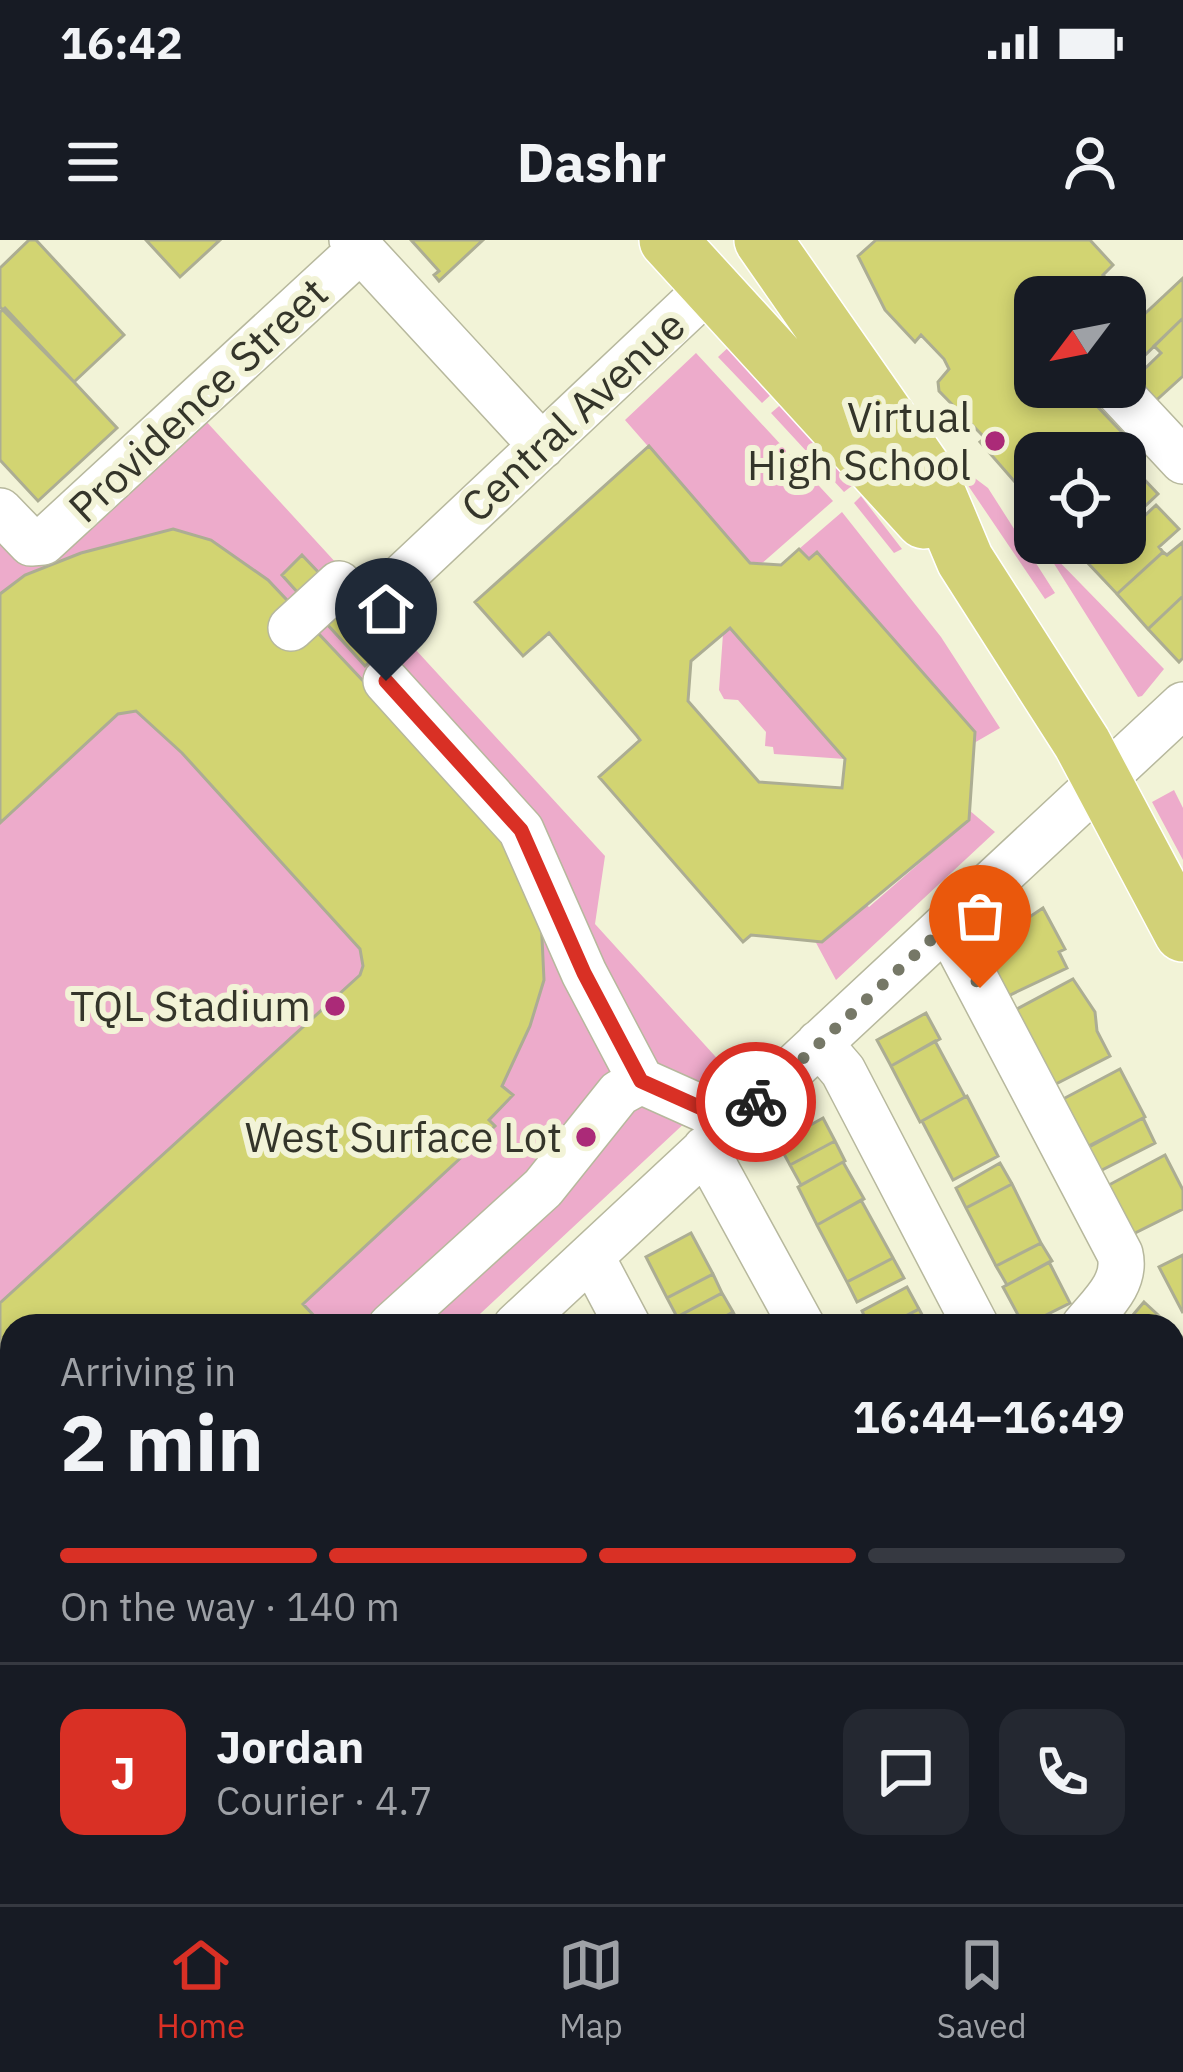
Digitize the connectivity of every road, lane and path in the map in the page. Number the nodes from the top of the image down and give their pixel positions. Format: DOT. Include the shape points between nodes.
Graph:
graph roads {
  1 [pos="668,240"];
  2 [pos="761,240"];
  3 [pos="357,245"];
  4 [pos="710,287"];
  5 [pos="1136,408"];
  6 [pos="542,446"];
  7 [pos="1180,451"];
  8 [pos="0,511"];
  9 [pos="965,560"];
  10 [pos="291,628"];
  11 [pos="386,681"];
  12 [pos="1183,705"];
  13 [pos="1101,778"];
  14 [pos="947,925"];
  15 [pos="1183,933"];
  16 [pos="819,1043"];
  17 [pos="641,1081"];
  18 [pos="715,1140"];
  19 [pos="591,1256"];
  20 [pos="405,1314"];
  21 [pos="529,1314"];
  22 [pos="622,1314"];
  23 [pos="796,1314"];
  24 [pos="970,1314"];
  25 [pos="1093,1314"];
  1 -- 4 [label="main road"];
  2 -- 4 [label="main road, Central Avenue"];
  2 -- 9 [label="main road" via="933,484"];
  3 -- 6 [label="street"];
  3 -- 8 [label="street, Providence Street" via="44,542 32,543"];
  4 -- 6 [label="street, Central Avenue"];
  4 -- 9 [label="main road"];
  5 -- 7 [label="street"];
  6 -- 10 [label="street, Central Avenue" via="364,612 339,584"];
  9 -- 13 [label="main road"];
  11 -- 17 [label="street" via="521,830"];
  12 -- 13 [label="street"];
  13 -- 14 [label="street"];
  13 -- 15 [label="main road"];
  14 -- 16 [label="street"];
  14 -- 25 [label="street" via="1120,1254 1114,1288"];
  16 -- 18 [label="street"];
  16 -- 24 [label="street" via="843,1071"];
  17 -- 18 [label="street" via="698,1105"];
  17 -- 20 [label="street" via="620,1093 542,1187"];
  18 -- 19 [label="street"];
  18 -- 23 [label="street"];
  19 -- 21 [label="street"];
  19 -- 22 [label="street"];
}
